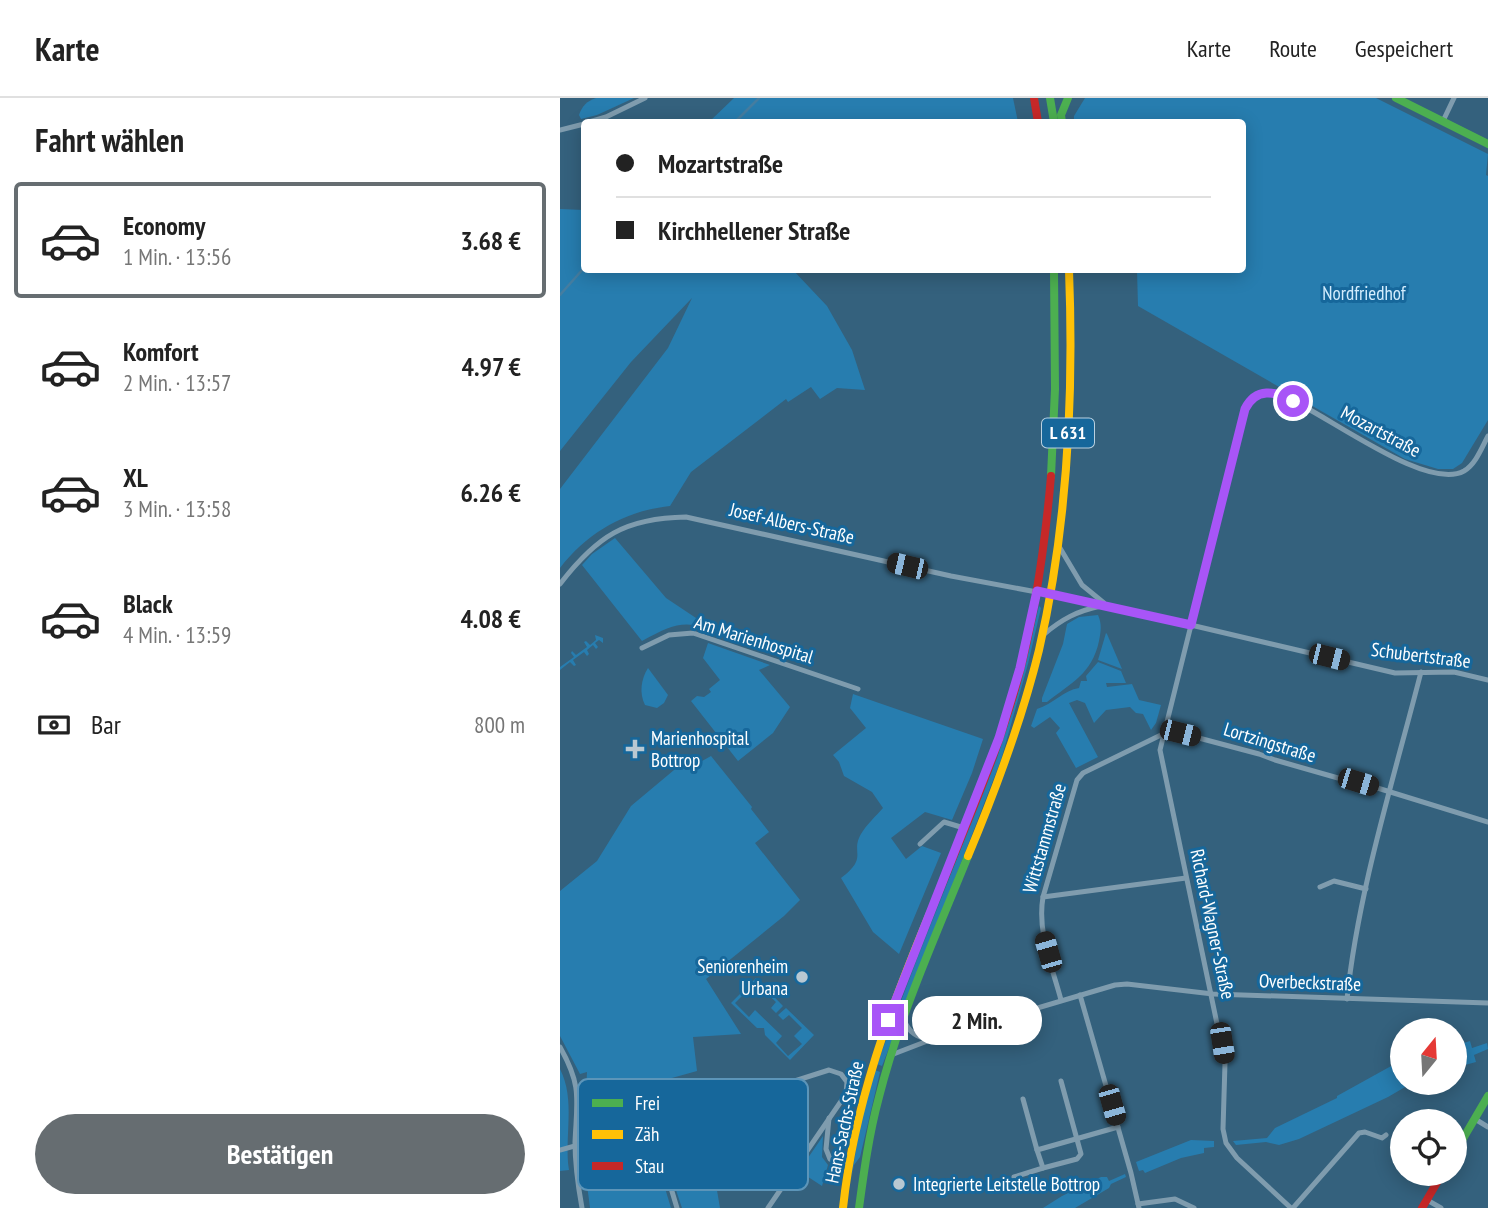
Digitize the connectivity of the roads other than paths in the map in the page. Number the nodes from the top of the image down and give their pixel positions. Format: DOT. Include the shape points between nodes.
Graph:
graph roads {
  1 [pos="645,98"];
  2 [pos="1034,98"];
  3 [pos="1050,98"];
  4 [pos="1068,98"];
  5 [pos="1396,98"];
  6 [pos="1454,98"];
  7 [pos="600,119"];
  8 [pos="1038,119"];
  9 [pos="1054,119"];
  10 [pos="1062,119"];
  11 [pos="1443,121"];
  12 [pos="581,125"];
  13 [pos="560,130"];
  14 [pos="1488,144"];
  15 [pos="1054,273"];
  16 [pos="1069,273"];
  17 [pos="1488,436"];
  18 [pos="1060,548"];
  19 [pos="560,584"];
  20 [pos="1037,591"];
  21 [pos="1051,595"];
  22 [pos="1106,604"];
  23 [pos="1191,625"];
  24 [pos="1043,635"];
  25 [pos="642,648"];
  26 [pos="1421,672"];
  27 [pos="1488,680"];
  28 [pos="858,689"];
  29 [pos="1163,734"];
  30 [pos="1391,792"];
  31 [pos="1488,822"];
  32 [pos="964,828"];
  33 [pos="920,844"];
  34 [pos="1186,878"];
  35 [pos="1320,887"];
  36 [pos="1366,889"];
  37 [pos="1042,897"];
  38 [pos="1213,994"];
  39 [pos="1080,995"];
  40 [pos="1347,999"];
  41 [pos="1061,1000"];
  42 [pos="1488,1003"];
  43 [pos="904,1020"];
  44 [pos="930,1041"];
  45 [pos="560,1047"];
  46 [pos="891,1055"];
  47 [pos="800,1079"];
  48 [pos="1060,1081"];
  49 [pos="578,1093"];
  50 [pos="1488,1097"];
  51 [pos="1023,1099"];
  52 [pos="578,1110"];
  53 [pos="830,1118"];
  54 [pos="1475,1119"];
  55 [pos="1488,1126"];
  56 [pos="1118,1127"];
  57 [pos="1467,1132"];
  58 [pos="1386,1135"];
  59 [pos="1078,1138"];
  60 [pos="578,1143"];
  61 [pos="575,1144"];
  62 [pos="560,1150"];
  63 [pos="808,1150"];
  64 [pos="1037,1150"];
  65 [pos="849,1165"];
  66 [pos="1043,1168"];
  67 [pos="578,1171"];
  68 [pos="1014,1177"];
  69 [pos="1435,1186"];
  70 [pos="580,1190"];
  71 [pos="672,1190"];
  72 [pos="780,1190"];
  73 [pos="1427,1200"];
  74 [pos="1139,1206"];
  75 [pos="582,1208"];
  76 [pos="677,1208"];
  77 [pos="768,1208"];
  78 [pos="843,1208"];
  79 [pos="859,1208"];
  80 [pos="1194,1208"];
  81 [pos="1292,1208"];
  82 [pos="1422,1208"];
  83 [pos="1441,1208"];
  1 -- 7 [label="street"];
  2 -- 8 [label="main road"];
  3 -- 9 [label="main road"];
  4 -- 10 [label="main road"];
  5 -- 11 [label="main road"];
  6 -- 11 [label="street"];
  11 -- 14 [label="main road"];
  12 -- 13 [label="street"];
  15 -- 20 [label="main road, L 631" via="1052,470"];
  16 -- 18 [label="main road, L 631" via="1070,400"];
  17 -- 23 [label="street, Mozartstraße" via="1466,470 1446,475 1413,467 1281,394 1259,394 1251,399"];
  18 -- 21 [label="main road, L 631"];
  18 -- 22 [label="street, Schubertstraße" via="1082,585"];
  19 -- 20 [label="street, Josef-Albers-Straße" via="582,556 622,528 686,517"];
  20 -- 21 [label="street, Josef-Albers-Straße"];
  20 -- 32 [label="main road, L 631" via="1003,726"];
  21 -- 22 [label="street, Schubertstraße"];
  21 -- 24 [label="main road, L 631"];
  22 -- 23 [label="street, Schubertstraße"];
  22 -- 24 [label="street, Schubertstraße" via="1063,618"];
  23 -- 26 [label="street, Schubertstraße" via="1395,673"];
  23 -- 29 [label="street, Richard-Wagner-Straße"];
  24 -- 43 [label="main road, L 631" via="1001,774"];
  25 -- 28 [label="street, Am Marienhospital" via="669,635 693,633"];
  26 -- 27 [label="street, Schubertstraße" via="1454,672"];
  26 -- 30 [label="street"];
  29 -- 30 [label="street, Lortzingstraße" via="1180,733 1239,748"];
  29 -- 34 [label="street, Richard-Wagner-Straße" via="1160,750"];
  29 -- 37 [label="street, Wittstammstraße" via="1079,775"];
  30 -- 31 [label="street, Lortzingstraße"];
  30 -- 36 [label="street"];
  32 -- 33 [label="street" via="944,821"];
  32 -- 65 [label="main road, Hans-Sachs-Straße / L 631" via="879,1043"];
  34 -- 37 [label="street"];
  34 -- 38 [label="street, Richard-Wagner-Straße"];
  35 -- 36 [label="street" via="1334,881"];
  36 -- 40 [label="street"];
  37 -- 41 [label="street, Wittstammstraße" via="1042,929"];
  38 -- 39 [label="street, Overbeckstraße" via="1127,984"];
  38 -- 40 [label="street, Overbeckstraße"];
  38 -- 81 [label="street, Richard-Wagner-Straße" via="1225,1063 1226,1143"];
  39 -- 41 [label="street, Overbeckstraße"];
  39 -- 56 [label="street"];
  40 -- 42 [label="street, Overbeckstraße"];
  41 -- 44 [label="street, Overbeckstraße"];
  43 -- 44 [label="street" via="917,1037"];
  43 -- 46 [label="main road, L 631"];
  44 -- 46 [label="street, Overbeckstraße"];
  45 -- 49 [label="street"];
  46 -- 79 [label="main road, Hans-Sachs-Straße / L 631" via="870,1129"];
  47 -- 53 [label="street" via="829,1070 845,1077 848,1088"];
  48 -- 59 [label="street"];
  50 -- 54 [label="main road"];
  51 -- 64 [label="street"];
  52 -- 61 [label="street"];
  53 -- 63 [label="street"];
  53 -- 65 [label="street" via="826,1152 830,1159"];
  54 -- 55 [label="street"];
  54 -- 57 [label="main road"];
  56 -- 59 [label="street"];
  56 -- 74 [label="street"];
  58 -- 81 [label="street, Richard-Wagner-Straße" via="1359,1133"];
  59 -- 64 [label="street"];
  59 -- 66 [label="street" via="1079,1158"];
  60 -- 61 [label="street"];
  61 -- 62 [label="street"];
  61 -- 67 [label="street"];
  64 -- 66 [label="street"];
  65 -- 78 [label="main road, Hans-Sachs-Straße / L 631"];
  66 -- 68 [label="street"];
  69 -- 73 [label="main road"];
  70 -- 75 [label="street"];
  71 -- 76 [label="street"];
  72 -- 77 [label="street"];
  73 -- 82 [label="main road"];
  73 -- 83 [label="street"];
  74 -- 80 [label="street" via="1175,1199"];
}
